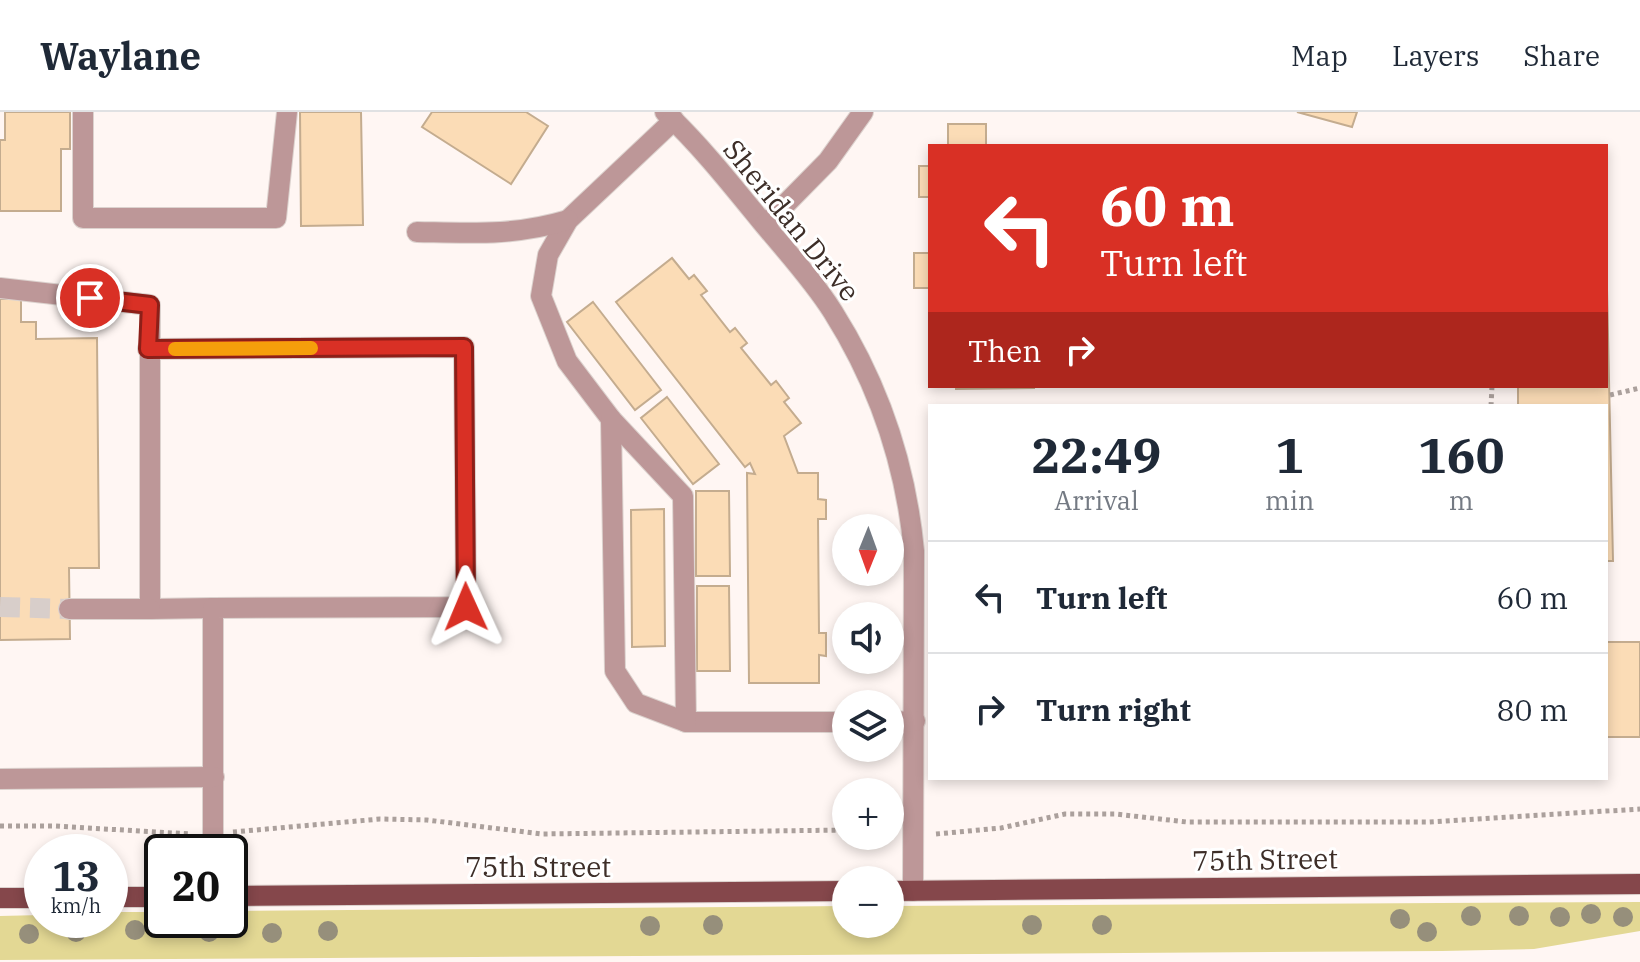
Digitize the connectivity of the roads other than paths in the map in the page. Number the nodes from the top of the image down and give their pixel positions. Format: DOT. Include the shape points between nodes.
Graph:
graph roads {
  1 [pos="83,112"];
  2 [pos="287,112"];
  3 [pos="863,112"];
  4 [pos="670,116"];
  5 [pos="568,220"];
  6 [pos="765,225"];
  7 [pos="417,232"];
  8 [pos="0,288"];
  9 [pos="148,349"];
  10 [pos="611,419"];
  11 [pos="213,608"];
  12 [pos="69,609"];
  13 [pos="150,609"];
  14 [pos="904,721"];
  15 [pos="915,721"];
  16 [pos="686,722"];
  17 [pos="832,722"];
  18 [pos="214,777"];
  19 [pos="0,779"];
  20 [pos="213,834"];
  21 [pos="1640,884"];
  22 [pos="832,891"];
  23 [pos="904,891"];
  24 [pos="913,891"];
  25 [pos="248,896"];
  26 [pos="0,898"];
  27 [pos="24,898"];
  1 -- 2 [label="street" via="83,218 276,218"];
  3 -- 6 [label="street" via="828,161"];
  4 -- 5 [label="street"];
  4 -- 6 [label="street, Sheridan Drive"];
  5 -- 7 [label="street" via="506,233"];
  5 -- 10 [label="street" via="548,255 541,296 567,361"];
  6 -- 15 [label="street, Sheridan Drive" via="812,282 848,339 871,381 902,471 914,551"];
  8 -- 9 [label="street" via="150,305"];
  9 -- 11 [label="street" via="464,347 466,607"];
  9 -- 13 [label="street"];
  10 -- 16 [label="street" via="683,496"];
  10 -- 16 [label="street" via="615,671 636,703"];
  11 -- 13 [label="street"];
  11 -- 18 [label="street"];
  12 -- 13 [label="street"];
  14 -- 15 [label="street"];
  15 -- 24 [label="street, Sheridan Drive"];
  16 -- 17 [label="street"];
  18 -- 19 [label="street"];
  18 -- 20 [label="street"];
  21 -- 24 [label="main road, 75th Street"];
  22 -- 25 [label="main road, 75th Street"];
  23 -- 24 [label="main road, 75th Street"];
  26 -- 27 [label="main road"];
}
